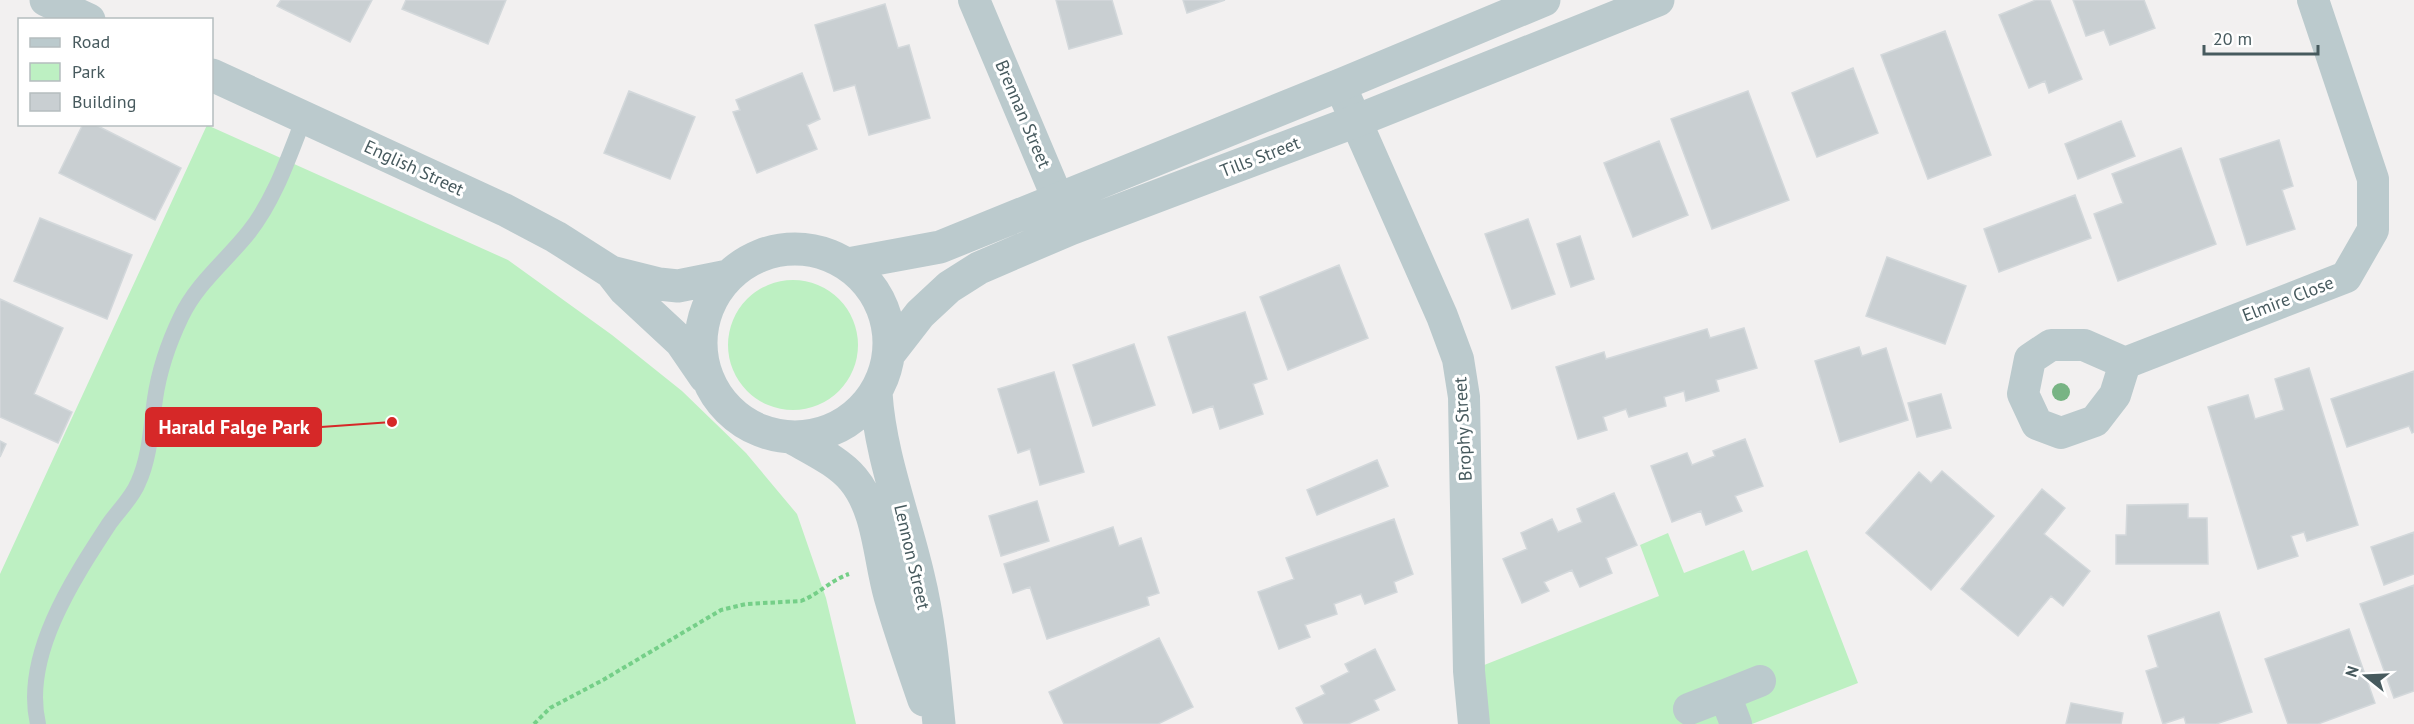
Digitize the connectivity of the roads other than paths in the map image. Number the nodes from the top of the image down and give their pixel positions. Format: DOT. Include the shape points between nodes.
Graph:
graph roads {
  1 [pos="46,0"];
  2 [pos="974,0"];
  3 [pos="1552,0"];
  4 [pos="1658,0"];
  5 [pos="2313,0"];
  6 [pos="1526,4"];
  7 [pos="85,18"];
  8 [pos="1547,44"];
  9 [pos="213,75"];
  10 [pos="1340,85"];
  11 [pos="304,118"];
  12 [pos="1356,121"];
  13 [pos="1064,214"];
  14 [pos="848,264"];
  15 [pos="611,272"];
  16 [pos="728,276"];
  17 [pos="889,354"];
  18 [pos="2125,363"];
  19 [pos="708,381"];
  20 [pos="876,393"];
  21 [pos="793,438"];
  22 [pos="1760,681"];
  23 [pos="1725,695"];
  24 [pos="1689,710"];
  25 [pos="38,724"];
  26 [pos="933,724"];
  27 [pos="939,724"];
  28 [pos="1474,724"];
  29 [pos="1737,724"];
  1 -- 7 [label="street"];
  2 -- 13 [label="street, Brennan Street"];
  3 -- 8 [label="street"];
  4 -- 8 [label="street, Tills Street"];
  5 -- 18 [label="street, Elmire Close" via="2373,178 2373,230 2346,277"];
  6 -- 8 [label="street"];
  6 -- 10 [label="street, Tills Street"];
  8 -- 12 [label="street, Tills Street"];
  9 -- 11 [label="street, English Street"];
  10 -- 12 [label="street, Brophy Street"];
  10 -- 13 [label="street, Tills Street"];
  11 -- 15 [label="street, English Street" via="505,210"];
  11 -- 25 [label="lane" via="263,212 204,282 182,315 158,387 138,486 88,556 52,622 37,676 34,704"];
  12 -- 13 [label="street, Tills Street"];
  12 -- 28 [label="street, Brophy Street" via="1458,359 1464,397 1468,671"];
  13 -- 14 [label="street, Tills Street" via="940,247"];
  13 -- 17 [label="street, Tills Street" via="949,287 920,314"];
  14 -- 16 [label="street" via="825,252 773,250 749,260"];
  14 -- 17 [label="street" via="868,281 882,303 889,328"];
  15 -- 16 [label="street, English Street" via="678,286"];
  15 -- 19 [label="street, English Street" via="681,342"];
  16 -- 19 [label="street" via="712,299 702,326 701,354"];
  17 -- 20 [label="street"];
  19 -- 21 [label="street" via="719,400 751,428"];
  20 -- 21 [label="street" via="840,427"];
  20 -- 27 [label="street, Lennon Street" via="882,436 919,577"];
  21 -- 26 [label="street, Lennon Street" via="840,466 865,496 903,641"];
  22 -- 23 [label="street"];
  23 -- 24 [label="street"];
  23 -- 29 [label="street"];
}
